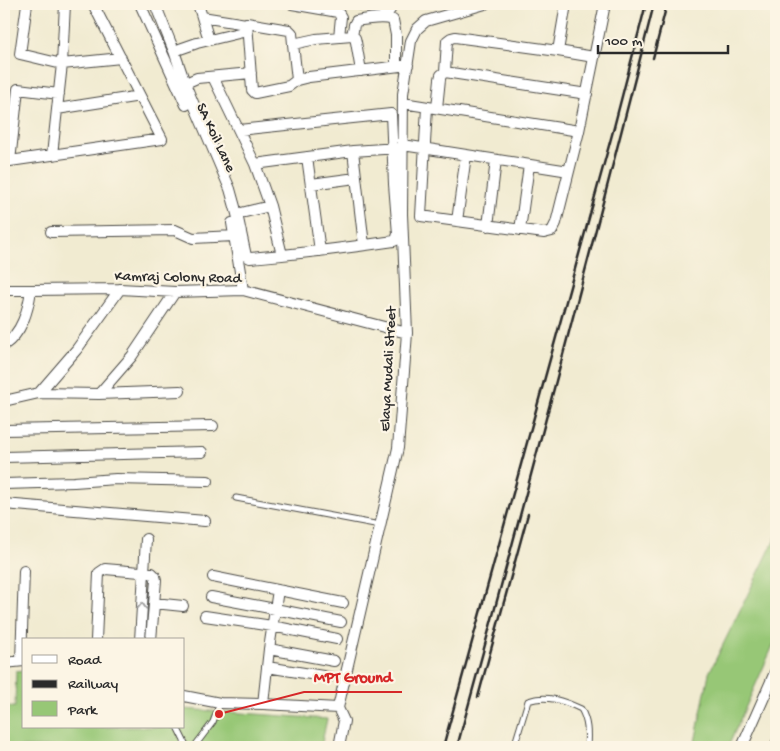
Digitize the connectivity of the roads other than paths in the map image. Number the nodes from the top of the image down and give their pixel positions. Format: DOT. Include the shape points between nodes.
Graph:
graph roads {
  1 [pos="27,4"];
  2 [pos="66,4"];
  3 [pos="93,4"];
  4 [pos="140,4"];
  5 [pos="156,4"];
  6 [pos="198,4"];
  7 [pos="292,4"];
  8 [pos="359,4"];
  9 [pos="485,4"];
  10 [pos="566,4"];
  11 [pos="605,4"];
  12 [pos="390,10"];
  13 [pos="202,17"];
  14 [pos="247,28"];
  15 [pos="352,36"];
  16 [pos="339,37"];
  17 [pos="209,40"];
  18 [pos="293,44"];
  19 [pos="174,51"];
  20 [pos="558,51"];
  21 [pos="594,57"];
  22 [pos="121,58"];
  23 [pos="62,64"];
  24 [pos="396,65"];
  25 [pos="408,65"];
  26 [pos="361,71"];
  27 [pos="445,72"];
  28 [pos="251,73"];
  29 [pos="212,77"];
  30 [pos="297,80"];
  31 [pos="186,86"];
  32 [pos="59,94"];
  33 [pos="587,94"];
  34 [pos="140,96"];
  35 [pos="403,103"];
  36 [pos="432,107"];
  37 [pos="57,109"];
  38 [pos="239,130"];
  39 [pos="579,131"];
  40 [pos="399,147"];
  41 [pos="424,148"];
  42 [pos="353,151"];
  43 [pos="52,155"];
  44 [pos="466,155"];
  45 [pos="307,157"];
  46 [pos="7,160"];
  47 [pos="496,160"];
  48 [pos="255,164"];
  49 [pos="529,165"];
  50 [pos="569,171"];
  51 [pos="356,178"];
  52 [pos="311,184"];
  53 [pos="270,206"];
  54 [pos="237,214"];
  55 [pos="456,221"];
  56 [pos="488,226"];
  57 [pos="520,230"];
  58 [pos="51,232"];
  59 [pos="234,236"];
  60 [pos="364,245"];
  61 [pos="320,251"];
  62 [pos="282,255"];
  63 [pos="120,289"];
  64 [pos="4,290"];
  65 [pos="31,290"];
  66 [pos="243,290"];
  67 [pos="175,292"];
  68 [pos="407,333"];
  69 [pos="4,345"];
  70 [pos="180,391"];
  71 [pos="39,393"];
  72 [pos="99,394"];
  73 [pos="4,401"];
  74 [pos="213,426"];
  75 [pos="4,430"];
  76 [pos="202,452"];
  77 [pos="4,457"];
  78 [pos="208,481"];
  79 [pos="4,484"];
  80 [pos="236,498"];
  81 [pos="4,504"];
  82 [pos="205,521"];
  83 [pos="380,525"];
  84 [pos="146,539"];
  85 [pos="24,571"];
  86 [pos="144,573"];
  87 [pos="213,577"];
  88 [pos="278,590"];
  89 [pos="211,597"];
  90 [pos="154,603"];
  91 [pos="343,603"];
  92 [pos="183,606"];
  93 [pos="275,608"];
  94 [pos="205,616"];
  95 [pos="341,622"];
  96 [pos="272,626"];
  97 [pos="23,638"];
  98 [pos="96,638"];
  99 [pos="140,638"];
  100 [pos="150,638"];
  101 [pos="337,639"];
  102 [pos="269,649"];
  103 [pos="22,661"];
  104 [pos="334,661"];
  105 [pos="4,663"];
  106 [pos="267,667"];
  107 [pos="776,670"];
  108 [pos="329,678"];
  109 [pos="185,696"];
  110 [pos="220,703"];
  111 [pos="262,704"];
  112 [pos="338,708"];
  113 [pos="177,728"];
  114 [pos="186,747"];
  115 [pos="194,747"];
  116 [pos="339,747"];
  117 [pos="514,747"];
  118 [pos="587,747"];
  119 [pos="742,747"];
  1 -- 23 [label="street" via="20,54"];
  2 -- 23 [label="street"];
  3 -- 22 [label="street"];
  4 -- 59 [label="street, SA Koil Lane" via="229,198"];
  5 -- 19 [label="street"];
  6 -- 13 [label="street"];
  7 -- 16 [label="street" via="338,12 341,17"];
  8 -- 12 [label="street"];
  9 -- 25 [label="street, Elaya Mudali Street" via="426,21 411,41"];
  10 -- 20 [label="street"];
  11 -- 21 [label="street"];
  13 -- 14 [label="street"];
  13 -- 17 [label="street"];
  14 -- 17 [label="street"];
  14 -- 18 [label="street" via="290,30"];
  14 -- 28 [label="street"];
  15 -- 16 [label="street"];
  15 -- 24 [label="street" via="356,21 393,20"];
  15 -- 26 [label="street"];
  16 -- 18 [label="street"];
  17 -- 19 [label="street"];
  18 -- 30 [label="street"];
  19 -- 31 [label="street"];
  20 -- 21 [label="street"];
  20 -- 27 [label="street" via="455,37 447,41"];
  21 -- 33 [label="street"];
  22 -- 23 [label="street"];
  22 -- 34 [label="street"];
  23 -- 32 [label="street"];
  24 -- 25 [label="street"];
  24 -- 26 [label="street"];
  25 -- 35 [label="street, Elaya Mudali Street"];
  26 -- 30 [label="street"];
  27 -- 33 [label="street"];
  27 -- 36 [label="street"];
  28 -- 29 [label="street"];
  28 -- 30 [label="street" via="252,90 256,93 289,86"];
  29 -- 31 [label="street" via="197,78"];
  29 -- 38 [label="street"];
  31 -- 54 [label="street" via="230,189"];
  32 -- 37 [label="street"];
  32 -- 46 [label="street" via="18,89"];
  33 -- 39 [label="street"];
  34 -- 37 [label="street"];
  34 -- 43 [label="street" via="162,139"];
  35 -- 36 [label="street"];
  35 -- 40 [label="street, Elaya Mudali Street"];
  36 -- 39 [label="street"];
  36 -- 41 [label="street"];
  37 -- 43 [label="street"];
  38 -- 40 [label="street" via="391,114"];
  38 -- 48 [label="street"];
  39 -- 50 [label="street"];
  40 -- 41 [label="street"];
  40 -- 42 [label="street"];
  40 -- 60 [label="street" via="397,237 394,241"];
  40 -- 68 [label="street, Elaya Mudali Street"];
  41 -- 44 [label="street"];
  41 -- 55 [label="street" via="420,216"];
  42 -- 45 [label="street"];
  42 -- 51 [label="street"];
  43 -- 46 [label="street"];
  44 -- 47 [label="street"];
  44 -- 55 [label="street"];
  45 -- 48 [label="street"];
  45 -- 52 [label="street"];
  47 -- 49 [label="street"];
  47 -- 56 [label="street"];
  48 -- 53 [label="street"];
  49 -- 50 [label="street"];
  49 -- 57 [label="street"];
  50 -- 57 [label="street" via="552,231"];
  51 -- 52 [label="street"];
  51 -- 60 [label="street"];
  52 -- 61 [label="street"];
  53 -- 54 [label="street"];
  53 -- 62 [label="street"];
  54 -- 62 [label="street" via="248,258"];
  55 -- 56 [label="street"];
  56 -- 57 [label="street"];
  58 -- 59 [label="street" via="175,230 193,238"];
  59 -- 66 [label="street, SA Koil Lane"];
  60 -- 61 [label="street"];
  61 -- 62 [label="street"];
  63 -- 65 [label="street, Kamraj Colony Road"];
  63 -- 67 [label="street, Kamraj Colony Road"];
  63 -- 71 [label="street" via="77,349"];
  64 -- 65 [label="street, Kamraj Colony Road"];
  65 -- 69 [label="street" via="23,323"];
  66 -- 67 [label="street, Kamraj Colony Road"];
  66 -- 68 [label="street, Kamraj Colony Road"];
  67 -- 72 [label="street" via="132,356"];
  68 -- 83 [label="street, Elaya Mudali Street" via="398,448"];
  70 -- 72 [label="street"];
  71 -- 72 [label="street"];
  71 -- 73 [label="street"];
  74 -- 75 [label="street"];
  76 -- 77 [label="street"];
  78 -- 79 [label="street" via="116,479"];
  80 -- 83 [label="lane"];
  81 -- 82 [label="street"];
  83 -- 112 [label="street, Elaya Mudali Street"];
  84 -- 86 [label="street"];
  85 -- 97 [label="street"];
  86 -- 90 [label="street" via="155,576"];
  86 -- 98 [label="street" via="105,569 99,574"];
  99 -- 86 [label="street, one-way"];
  87 -- 88 [label="street"];
  88 -- 91 [label="street"];
  88 -- 93 [label="street"];
  89 -- 93 [label="street"];
  90 -- 92 [label="street"];
  90 -- 100 [label="street"];
  93 -- 95 [label="street"];
  93 -- 96 [label="street"];
  94 -- 96 [label="street"];
  96 -- 101 [label="street"];
  96 -- 102 [label="street"];
  102 -- 104 [label="street"];
  102 -- 106 [label="street"];
  103 -- 105 [label="street"];
  106 -- 108 [label="street"];
  106 -- 111 [label="street"];
  107 -- 119 [label="street"];
  109 -- 110 [label="street"];
  110 -- 111 [label="street"];
  110 -- 115 [label="lane" via="213,722"];
  111 -- 112 [label="street"];
  112 -- 116 [label="street, Elaya Mudali Street" via="344,721"];
  113 -- 114 [label="lane"];
  117 -- 118 [label="lane" via="528,701 548,698 581,709 588,730"];
}
